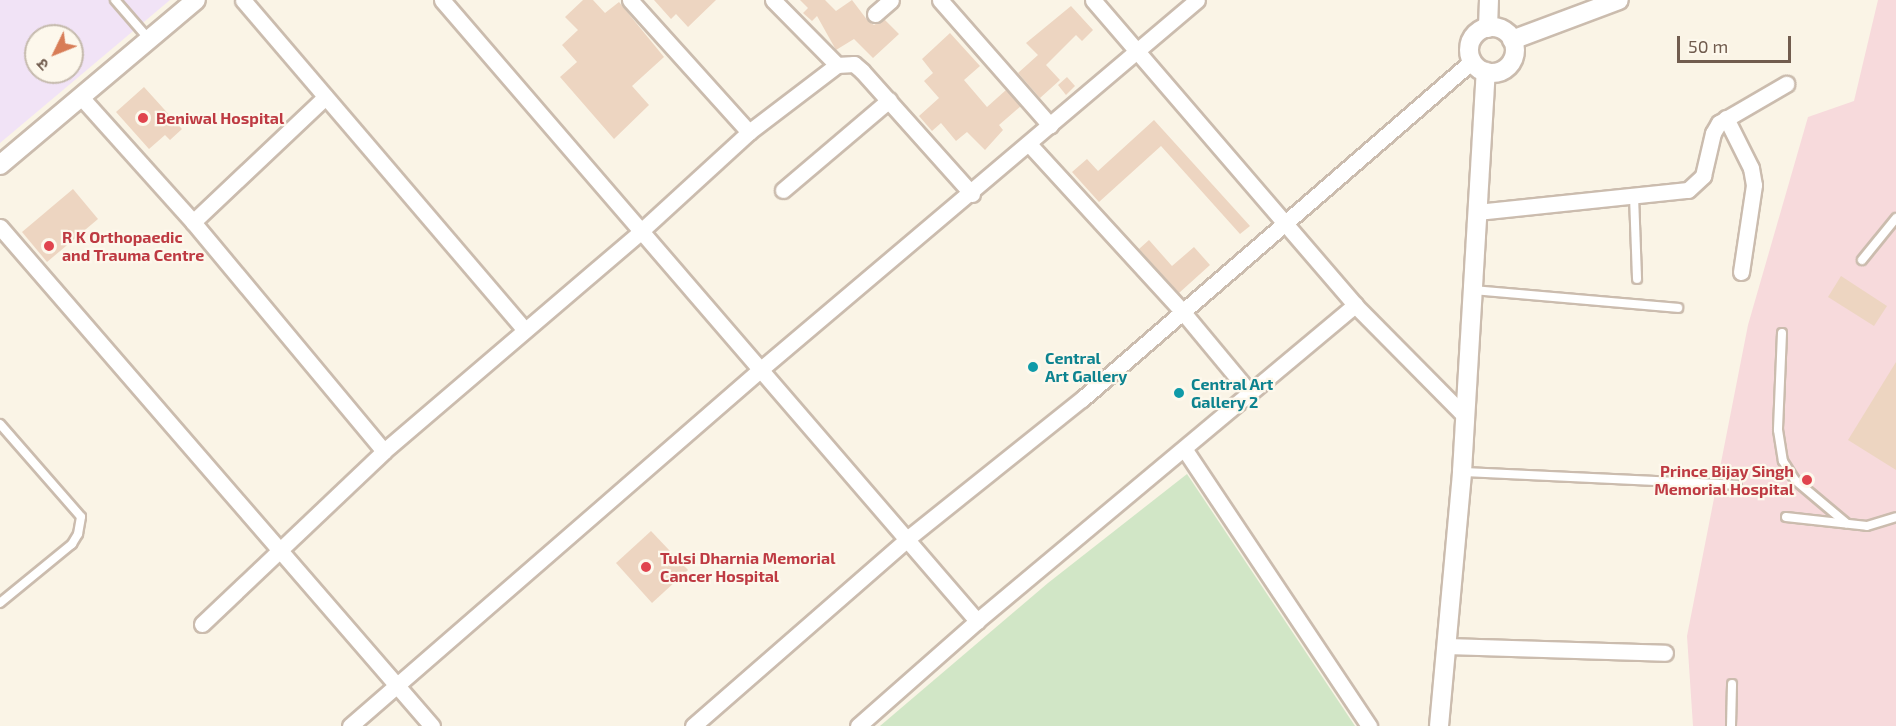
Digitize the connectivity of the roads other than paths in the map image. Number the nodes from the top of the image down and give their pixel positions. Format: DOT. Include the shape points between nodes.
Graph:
graph roads {
  1 [pos="115,0"];
  2 [pos="196,0"];
  3 [pos="243,0"];
  4 [pos="442,0"];
  5 [pos="630,0"];
  6 [pos="773,0"];
  7 [pos="891,0"];
  8 [pos="940,0"];
  9 [pos="1094,0"];
  10 [pos="1197,0"];
  11 [pos="1489,0"];
  12 [pos="1619,0"];
  13 [pos="875,14"];
  14 [pos="1488,28"];
  15 [pos="148,38"];
  16 [pos="1512,40"];
  17 [pos="1138,51"];
  18 [pos="837,65"];
  19 [pos="1479,67"];
  20 [pos="1786,84"];
  21 [pos="81,97"];
  22 [pos="325,97"];
  23 [pos="889,100"];
  24 [pos="1726,118"];
  25 [pos="1050,125"];
  26 [pos="749,132"];
  27 [pos="1029,144"];
  28 [pos="0,165"];
  29 [pos="783,190"];
  30 [pos="972,194"];
  31 [pos="1634,195"];
  32 [pos="1477,212"];
  33 [pos="1896,218"];
  34 [pos="193,222"];
  35 [pos="1285,222"];
  36 [pos="0,227"];
  37 [pos="640,232"];
  38 [pos="1862,260"];
  39 [pos="1741,272"];
  40 [pos="1637,279"];
  41 [pos="1473,291"];
  42 [pos="1355,305"];
  43 [pos="1678,308"];
  44 [pos="1182,311"];
  45 [pos="525,330"];
  46 [pos="1782,333"];
  47 [pos="761,369"];
  48 [pos="1250,393"];
  49 [pos="1465,416"];
  50 [pos="0,424"];
  51 [pos="1185,450"];
  52 [pos="384,451"];
  53 [pos="1462,472"];
  54 [pos="1737,485"];
  55 [pos="1786,517"];
  56 [pos="1896,517"];
  57 [pos="1846,523"];
  58 [pos="907,539"];
  59 [pos="279,551"];
  60 [pos="0,603"];
  61 [pos="977,621"];
  62 [pos="202,624"];
  63 [pos="1446,646"];
  64 [pos="1665,652"];
  65 [pos="398,684"];
  66 [pos="1732,684"];
  67 [pos="350,726"];
  68 [pos="432,726"];
  69 [pos="693,726"];
  70 [pos="858,726"];
  71 [pos="1368,726"];
  72 [pos="1439,726"];
  73 [pos="1731,726"];
  1 -- 15 [label="lane"];
  2 -- 15 [label="street"];
  3 -- 22 [label="street"];
  4 -- 37 [label="street"];
  5 -- 26 [label="street"];
  6 -- 18 [label="street"];
  7 -- 13 [label="street"];
  8 -- 25 [label="street"];
  9 -- 17 [label="street"];
  10 -- 17 [label="street"];
  11 -- 14 [label="street"];
  12 -- 16 [label="street"];
  14 -- 16 [label="street" via="1498,28"];
  14 -- 19 [label="street" via="1474,36 1470,44"];
  15 -- 21 [label="street"];
  16 -- 19 [label="street" via="1514,57 1503,70"];
  17 -- 25 [label="street"];
  17 -- 35 [label="street"];
  18 -- 23 [label="street" via="854,64"];
  18 -- 26 [label="street"];
  19 -- 32 [label="street"];
  19 -- 35 [label="street"];
  20 -- 24 [label="street"];
  21 -- 28 [label="street"];
  21 -- 34 [label="street"];
  22 -- 34 [label="street"];
  22 -- 45 [label="street"];
  23 -- 29 [label="street"];
  23 -- 30 [label="street"];
  24 -- 31 [label="street" via="1713,133 1698,184 1675,194"];
  24 -- 39 [label="street" via="1751,168 1754,185"];
  25 -- 27 [label="street"];
  26 -- 37 [label="street"];
  27 -- 30 [label="street"];
  27 -- 44 [label="street"];
  30 -- 47 [label="street"];
  31 -- 32 [label="street"];
  31 -- 40 [label="lane"];
  32 -- 41 [label="street"];
  33 -- 38 [label="lane"];
  34 -- 52 [label="street"];
  35 -- 42 [label="street"];
  35 -- 44 [label="street"];
  36 -- 59 [label="street"];
  37 -- 45 [label="street"];
  37 -- 47 [label="street"];
  41 -- 43 [label="lane"];
  41 -- 49 [label="street"];
  42 -- 48 [label="street"];
  42 -- 49 [label="street"];
  44 -- 48 [label="street"];
  44 -- 58 [label="street" via="1082,399"];
  45 -- 52 [label="street"];
  46 -- 57 [label="lane" via="1778,430 1783,461 1795,480"];
  47 -- 58 [label="street"];
  47 -- 65 [label="street"];
  48 -- 51 [label="street"];
  49 -- 53 [label="street"];
  50 -- 60 [label="lane" via="81,517 72,544"];
  51 -- 61 [label="street"];
  51 -- 71 [label="street"];
  52 -- 59 [label="street"];
  53 -- 54 [label="lane"];
  53 -- 63 [label="street"];
  55 -- 57 [label="lane"];
  56 -- 57 [label="lane" via="1877,525"];
  58 -- 61 [label="street"];
  58 -- 69 [label="street"];
  59 -- 62 [label="street"];
  59 -- 65 [label="street"];
  61 -- 70 [label="street"];
  63 -- 64 [label="street"];
  63 -- 72 [label="street"];
  65 -- 67 [label="street"];
  65 -- 68 [label="street"];
  66 -- 73 [label="lane"];
}
